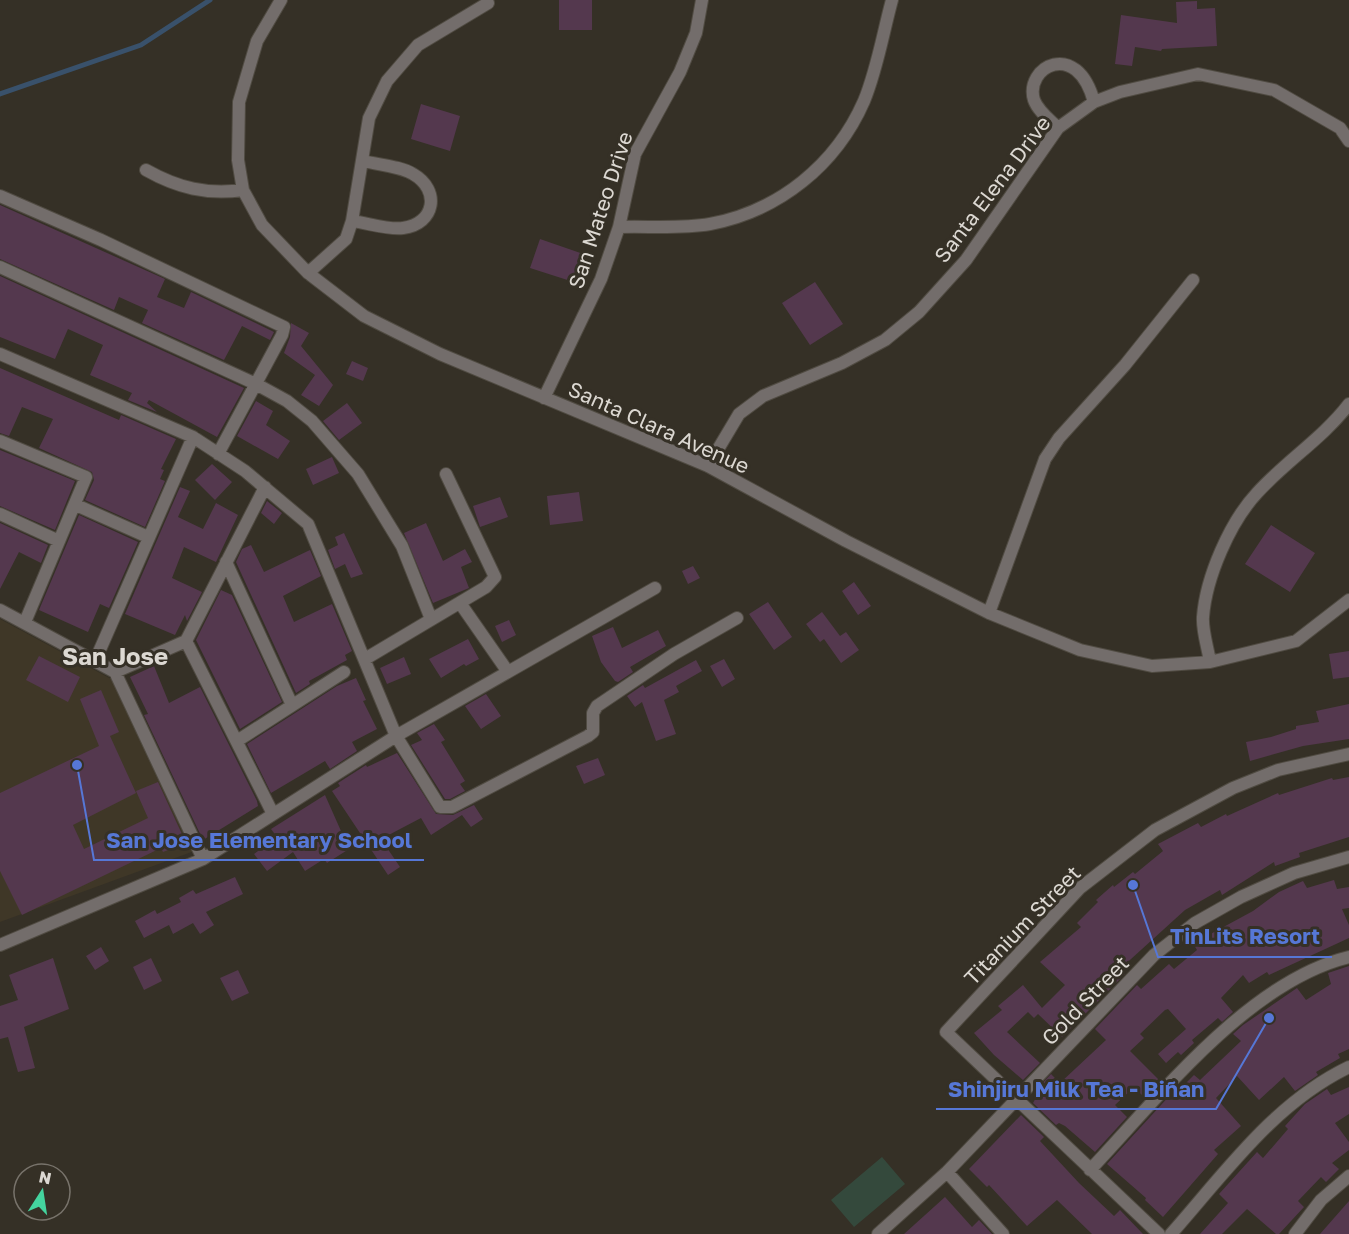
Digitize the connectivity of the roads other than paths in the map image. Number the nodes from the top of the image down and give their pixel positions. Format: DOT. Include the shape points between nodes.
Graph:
graph roads {
  1 [pos="281,0"];
  2 [pos="702,0"];
  3 [pos="892,0"];
  4 [pos="488,3"];
  5 [pos="1094,102"];
  6 [pos="1058,128"];
  7 [pos="1349,141"];
  8 [pos="364,161"];
  9 [pos="146,170"];
  10 [pos="243,190"];
  11 [pos="0,196"];
  12 [pos="352,221"];
  13 [pos="618,227"];
  14 [pos="0,267"];
  15 [pos="309,273"];
  16 [pos="1193,280"];
  17 [pos="0,354"];
  18 [pos="256,384"];
  19 [pos="544,398"];
  20 [pos="1349,404"];
  21 [pos="193,437"];
  22 [pos="0,441"];
  23 [pos="218,453"];
  24 [pos="708,466"];
  25 [pos="446,474"];
  26 [pos="266,487"];
  27 [pos="76,505"];
  28 [pos="0,514"];
  29 [pos="148,537"];
  30 [pos="59,541"];
  31 [pos="226,562"];
  32 [pos="655,588"];
  33 [pos="1349,600"];
  34 [pos="460,603"];
  35 [pos="0,610"];
  36 [pos="989,613"];
  37 [pos="737,618"];
  38 [pos="431,620"];
  39 [pos="25,622"];
  40 [pos="186,640"];
  41 [pos="365,659"];
  42 [pos="95,661"];
  43 [pos="1210,662"];
  44 [pos="115,672"];
  45 [pos="344,672"];
  46 [pos="508,672"];
  47 [pos="292,705"];
  48 [pos="396,736"];
  49 [pos="237,741"];
  50 [pos="1349,754"];
  51 [pos="273,814"];
  52 [pos="1349,857"];
  53 [pos="202,859"];
  54 [pos="0,945"];
  55 [pos="1349,957"];
  56 [pos="1349,1067"];
  57 [pos="1017,1100"];
  58 [pos="1090,1170"];
  59 [pos="947,1173"];
  60 [pos="1349,1176"];
  61 [pos="878,1234"];
  62 [pos="1003,1234"];
  63 [pos="1159,1234"];
  64 [pos="1171,1234"];
  65 [pos="1295,1234"];
  1 -- 10 [label="street, Santa Clara Avenue" via="257,41 239,102 238,160"];
  2 -- 13 [label="street, San Mateo Drive" via="696,33 680,72 635,154"];
  3 -- 13 [label="street" via="864,99 845,138 821,167 761,209 709,224"];
  4 -- 8 [label="street" via="418,45 387,81 369,118"];
  5 -- 6 [label="street, Santa Elena Drive"];
  5 -- 6 [label="street" via="1080,70 1061,64 1044,70 1034,84 1035,102"];
  5 -- 7 [label="street, Santa Elena Drive" via="1198,74 1274,90 1340,128"];
  6 -- 24 [label="street, Santa Elena Drive" via="966,260 919,312 885,340 763,396 739,414"];
  8 -- 12 [label="street"];
  8 -- 12 [label="street" via="411,172 424,182 433,199 430,213 419,224 402,228"];
  9 -- 10 [label="street" via="168,183 197,191 219,194"];
  10 -- 15 [label="street, Santa Clara Avenue" via="262,225"];
  11 -- 18 [label="street" via="284,327"];
  12 -- 15 [label="street" via="346,239"];
  13 -- 19 [label="street, San Mateo Drive" via="601,279"];
  14 -- 18 [label="street"];
  15 -- 19 [label="street, Santa Clara Avenue" via="364,316 440,354"];
  16 -- 36 [label="street" via="1045,459"];
  17 -- 21 [label="street"];
  18 -- 23 [label="street"];
  18 -- 38 [label="street" via="312,421 358,474 402,546"];
  19 -- 24 [label="street, Santa Clara Avenue"];
  20 -- 43 [label="street" via="1337,420 1256,494 1230,534 1210,578 1203,619"];
  21 -- 23 [label="street"];
  21 -- 29 [label="street"];
  22 -- 27 [label="street" via="86,477"];
  23 -- 26 [label="street"];
  24 -- 36 [label="street, Santa Clara Avenue"];
  25 -- 34 [label="street" via="495,577"];
  26 -- 31 [label="street"];
  26 -- 41 [label="street" via="308,524"];
  27 -- 29 [label="street"];
  27 -- 30 [label="street"];
  28 -- 30 [label="street"];
  29 -- 42 [label="street"];
  30 -- 39 [label="street"];
  31 -- 40 [label="street"];
  31 -- 47 [label="street"];
  32 -- 46 [label="street"];
  33 -- 43 [label="street, Santa Clara Avenue" via="1296,641"];
  34 -- 38 [label="street"];
  34 -- 46 [label="street"];
  35 -- 39 [label="street"];
  36 -- 43 [label="street, Santa Clara Avenue" via="1080,650 1152,666"];
  37 -- 48 [label="street" via="674,654 597,706 593,713 594,728 588,736 447,809 437,805"];
  38 -- 41 [label="street"];
  39 -- 42 [label="street"];
  40 -- 44 [label="street"];
  40 -- 49 [label="street"];
  41 -- 48 [label="street"];
  42 -- 44 [label="street"];
  44 -- 53 [label="street"];
  45 -- 47 [label="street"];
  46 -- 48 [label="street"];
  47 -- 49 [label="street"];
  48 -- 51 [label="street"];
  49 -- 51 [label="street"];
  50 -- 57 [label="street, Titanium Street" via="1278,770 1233,788 1155,830 1080,888 946,1032"];
  51 -- 53 [label="street"];
  52 -- 57 [label="street, Gold Street" via="1294,873 1195,922 1154,956"];
  53 -- 54 [label="street"];
  55 -- 58 [label="street" via="1307,973 1256,1003 1187,1067"];
  56 -- 64 [label="street" via="1321,1081 1276,1116"];
  57 -- 58 [label="street"];
  57 -- 59 [label="street, Gold Street"];
  58 -- 63 [label="street"];
  59 -- 61 [label="street, Gold Street"];
  59 -- 62 [label="street"];
  60 -- 65 [label="street" via="1321,1200"];
}
